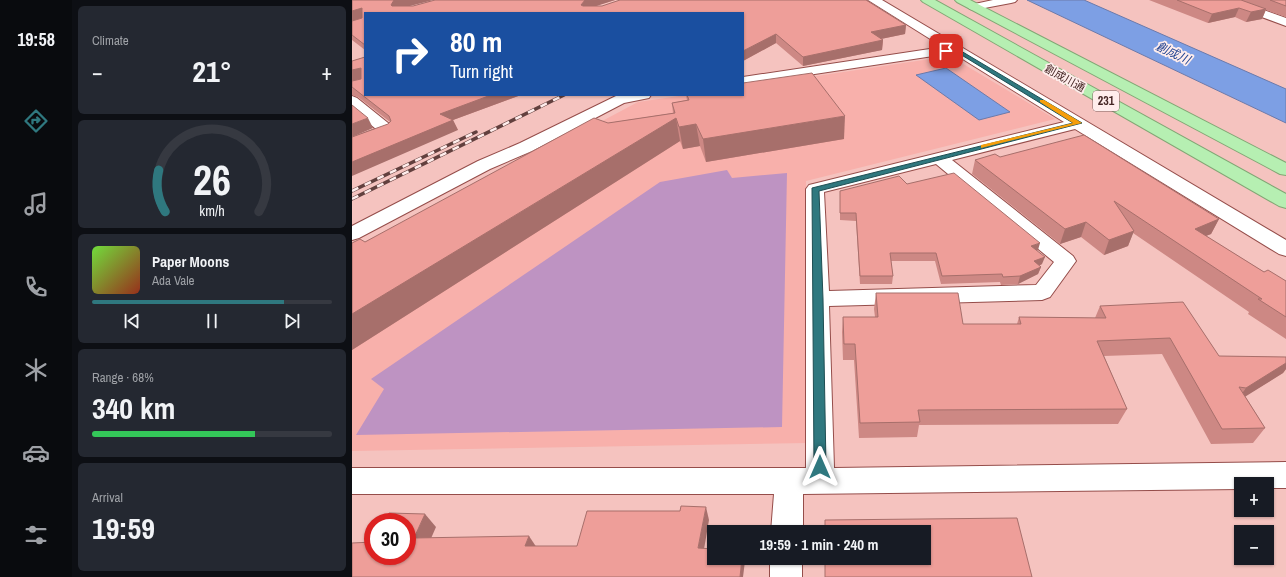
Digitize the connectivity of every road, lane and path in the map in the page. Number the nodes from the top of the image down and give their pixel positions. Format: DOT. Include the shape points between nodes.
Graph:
graph roads {
  1 [pos="452,0"];
  2 [pos="874,0"];
  3 [pos="927,0"];
  4 [pos="961,0"];
  5 [pos="1225,0"];
  6 [pos="1005,1"];
  7 [pos="433,3"];
  8 [pos="974,7"];
  9 [pos="454,12"];
  10 [pos="1286,22"];
  11 [pos="956,49"];
  12 [pos="744,80"];
  13 [pos="638,96"];
  14 [pos="352,100"];
  15 [pos="1078,123"];
  16 [pos="352,144"];
  17 [pos="939,158"];
  18 [pos="1286,170"];
  19 [pos="1286,202"];
  20 [pos="352,234"];
  21 [pos="1286,249"];
  22 [pos="818,299"];
  23 [pos="1286,475"];
  24 [pos="820,480"];
  25 [pos="352,481"];
  26 [pos="789,481"];
  27 [pos="787,525"];
  28 [pos="786,565"];
  29 [pos="786,577"];
  1 -- 7 [label="street"];
  2 -- 11 [label="street"];
  3 -- 19 [label="highway, 創成川通 / 231"];
  4 -- 8 [label="highway, 創成川通 / 231"];
  5 -- 10 [label="street"];
  6 -- 8 [label="street"];
  7 -- 9 [label="street"];
  8 -- 18 [label="highway, 創成川通 / 231"];
  11 -- 12 [label="street"];
  11 -- 15 [label="street"];
  13 -- 20 [label="street" via="620,99 484,165"];
  14 -- 16 [label="street" via="387,130"];
  15 -- 17 [label="street"];
  15 -- 21 [label="street"];
  17 -- 22 [label="street" via="815,189"];
  17 -- 22 [label="street" via="1066,261 1042,292"];
  22 -- 24 [label="street"];
  23 -- 24 [label="street"];
  24 -- 26 [label="street"];
  25 -- 26 [label="street"];
  26 -- 27 [label="street"];
  28 -- 29 [label="street"];
}
